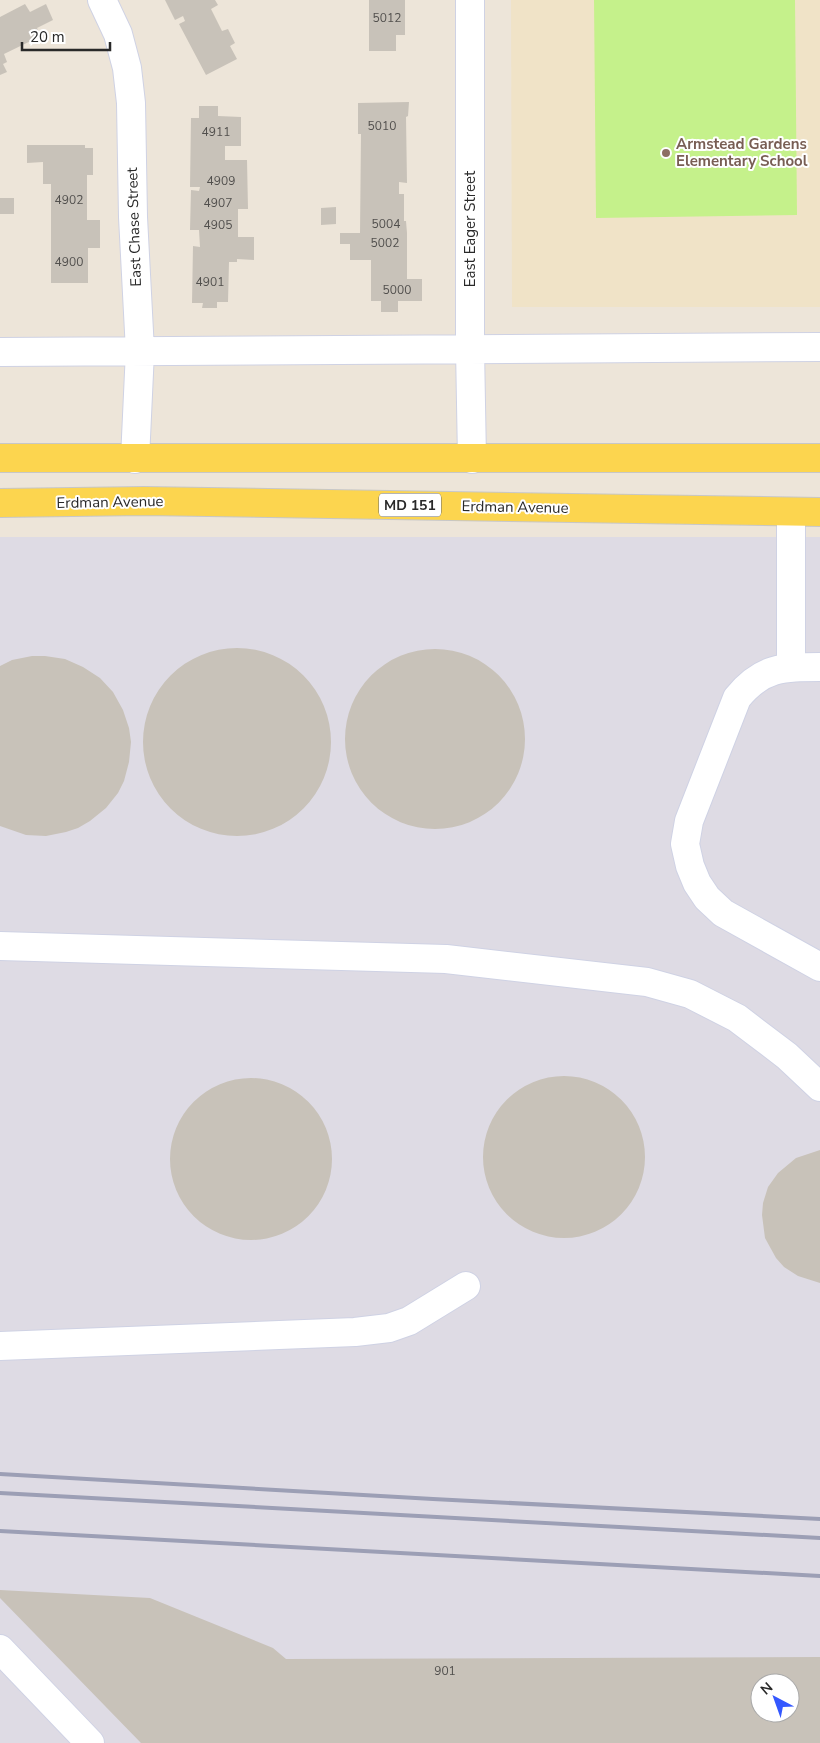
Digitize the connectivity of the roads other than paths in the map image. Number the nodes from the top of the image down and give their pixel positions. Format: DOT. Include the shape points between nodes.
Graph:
graph roads {
  1 [pos="102,0"];
  2 [pos="470,0"];
  3 [pos="820,347"];
  4 [pos="470,348"];
  5 [pos="140,351"];
  6 [pos="0,352"];
  7 [pos="0,458"];
  8 [pos="820,458"];
  9 [pos="135,459"];
  10 [pos="472,459"];
  11 [pos="0,503"];
  12 [pos="790,512"];
  13 [pos="820,512"];
  14 [pos="791,667"];
  15 [pos="820,667"];
  16 [pos="0,946"];
  17 [pos="820,966"];
  18 [pos="820,1087"];
  19 [pos="466,1286"];
  20 [pos="0,1346"];
  21 [pos="0,1649"];
  22 [pos="90,1743"];
  1 -- 5 [label="street, East Chase Street" via="118,34 127,68 131,103"];
  2 -- 4 [label="street, East Eager Street"];
  3 -- 4 [label="street"];
  4 -- 5 [label="street"];
  4 -- 10 [label="street, East Eager Street"];
  5 -- 6 [label="street"];
  5 -- 9 [label="street, East Chase Street"];
  7 -- 9 [label="main road"];
  8 -- 10 [label="main road"];
  9 -- 10 [label="main road"];
  11 -- 12 [label="main road, Erdman Avenue / MD 151" via="144,501"];
  12 -- 13 [label="main road, Erdman Avenue / MD 151"];
  12 -- 14 [label="street"];
  14 -- 15 [label="street"];
  14 -- 17 [label="street" via="768,672 738,698 689,821 685,844 697,884 723,913"];
  16 -- 18 [label="street" via="446,958 647,982 690,994 737,1018 787,1056"];
  19 -- 20 [label="street" via="409,1321 389,1328"];
  21 -- 22 [label="street"];
}
